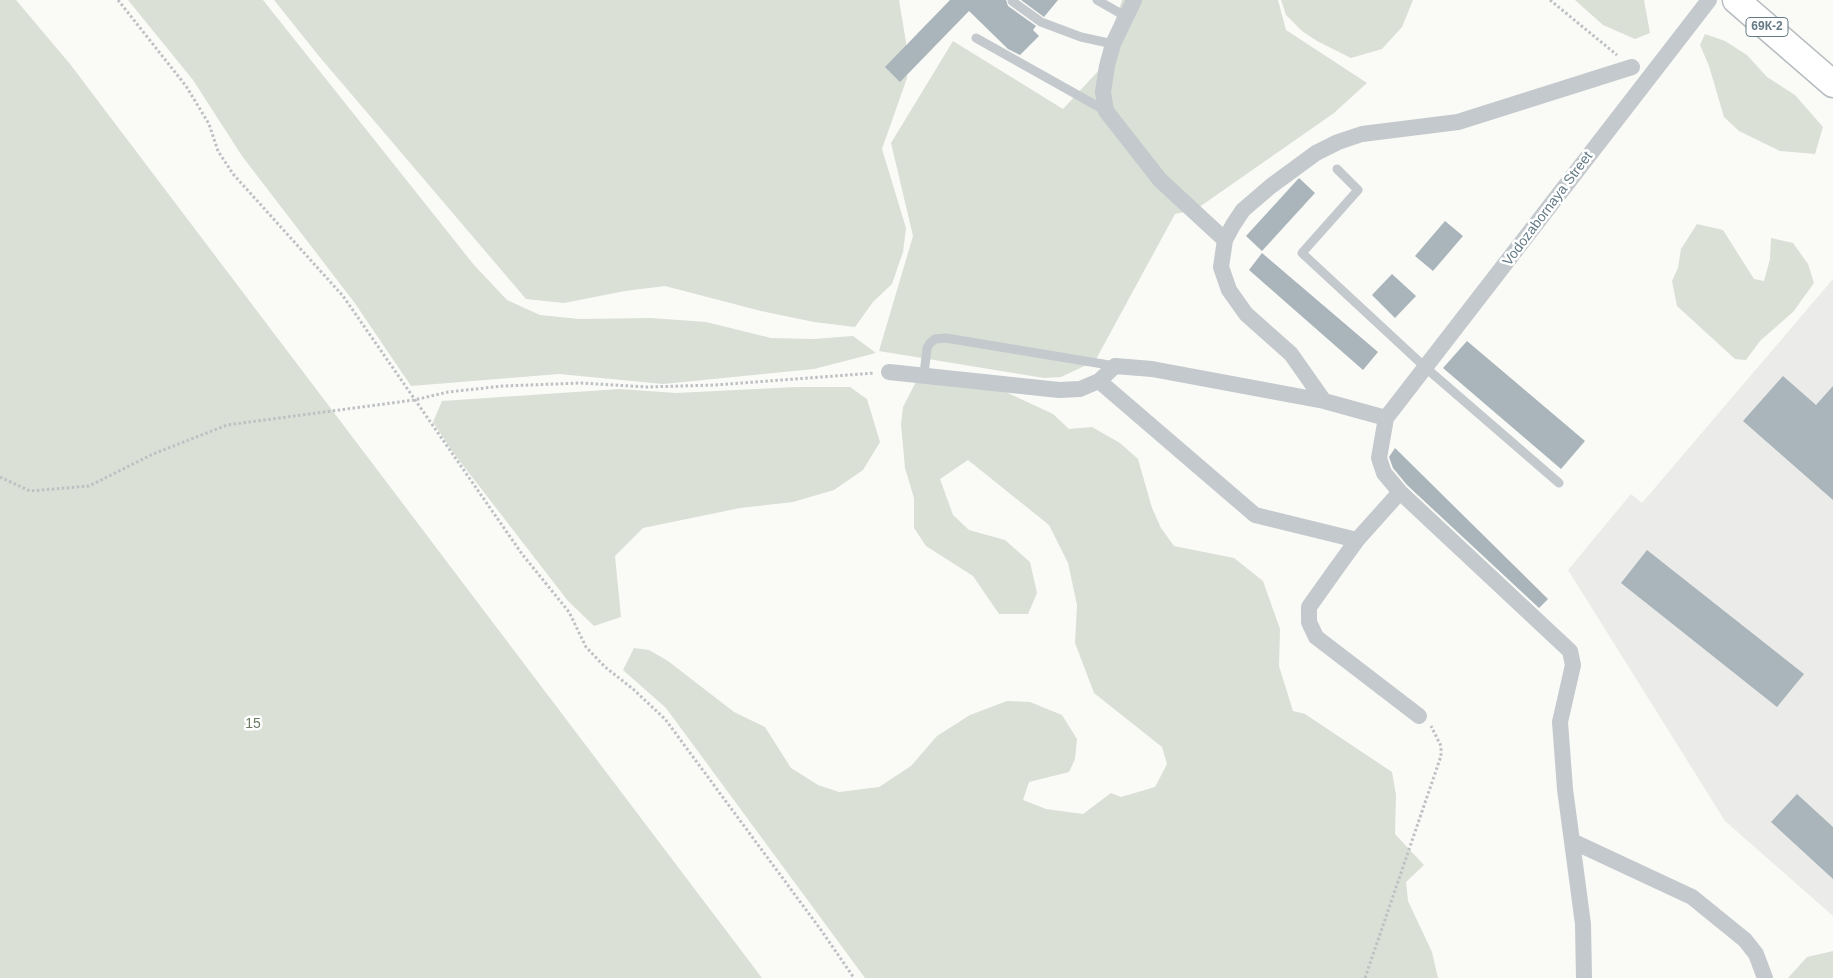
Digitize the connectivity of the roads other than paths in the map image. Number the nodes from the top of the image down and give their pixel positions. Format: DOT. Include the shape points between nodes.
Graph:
graph roads {
  1 [pos="1097,0"];
  2 [pos="1134,0"];
  3 [pos="1709,0"];
  4 [pos="1736,0"];
  5 [pos="1012,1"];
  6 [pos="1125,16"];
  7 [pos="976,38"];
  8 [pos="1113,44"];
  9 [pos="1632,67"];
  10 [pos="1833,84"];
  11 [pos="1106,112"];
  12 [pos="1337,169"];
  13 [pos="1224,240"];
  14 [pos="1115,366"];
  15 [pos="1426,368"];
  16 [pos="889,372"];
  17 [pos="924,374"];
  18 [pos="1099,381"];
  19 [pos="1324,401"];
  20 [pos="1386,418"];
  21 [pos="1559,483"];
  22 [pos="1400,492"];
  23 [pos="1357,540"];
  24 [pos="1418,716"];
  25 [pos="1572,841"];
  26 [pos="1584,978"];
  27 [pos="1765,978"];
  1 -- 6 [label="lane"];
  2 -- 6 [label="street"];
  3 -- 15 [label="street, Vodozabornaya Street"];
  4 -- 10 [label="main road, 69К-2"];
  5 -- 8 [label="lane" via="1041,22 1081,37"];
  6 -- 8 [label="street"];
  7 -- 11 [label="lane"];
  8 -- 11 [label="street" via="1103,92"];
  9 -- 13 [label="street" via="1458,122 1362,134 1338,142 1316,153 1270,186 1244,210"];
  11 -- 13 [label="street" via="1160,180"];
  12 -- 15 [label="lane" via="1358,190 1302,253"];
  13 -- 19 [label="street" via="1221,267 1229,290 1246,314 1291,354"];
  14 -- 17 [label="lane" via="946,338 935,339 927,348"];
  14 -- 18 [label="street"];
  14 -- 19 [label="street" via="1152,369"];
  15 -- 20 [label="street, Vodozabornaya Street"];
  15 -- 21 [label="lane"];
  16 -- 17 [label="street"];
  17 -- 18 [label="street" via="1059,390 1080,389"];
  18 -- 23 [label="street" via="1255,515"];
  19 -- 20 [label="street"];
  20 -- 22 [label="street" via="1379,458 1384,473"];
  22 -- 23 [label="street"];
  22 -- 25 [label="street" via="1573,657 1560,722"];
  23 -- 24 [label="street" via="1310,606 1309,622 1316,637"];
  25 -- 26 [label="street" via="1583,924"];
  25 -- 27 [label="street" via="1692,897 1745,940 1756,954"];
}
